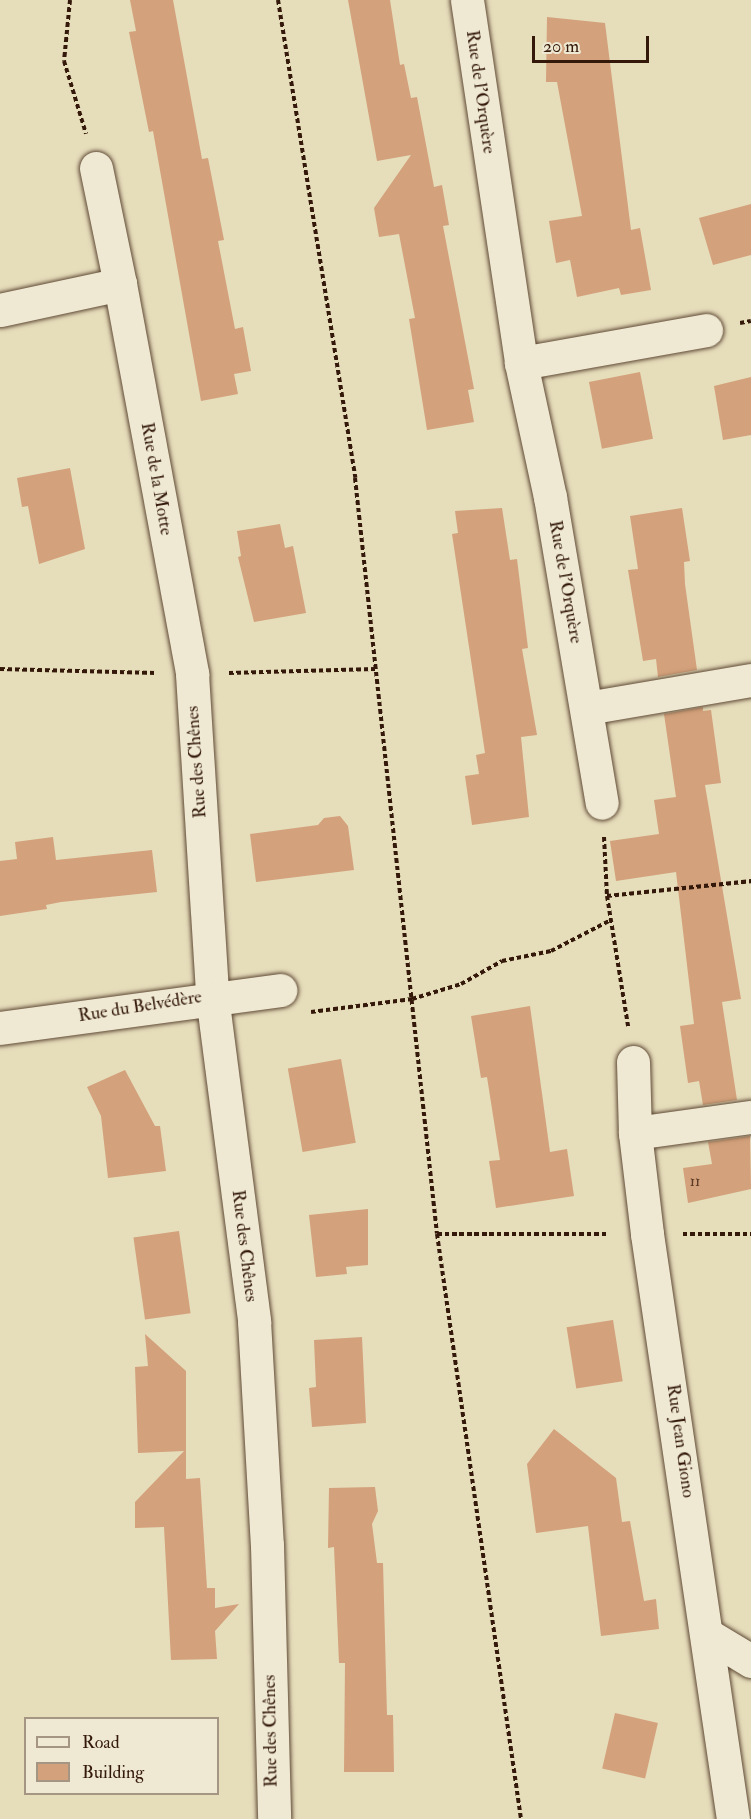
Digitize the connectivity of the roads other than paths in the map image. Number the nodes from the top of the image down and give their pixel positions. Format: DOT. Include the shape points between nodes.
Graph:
graph roads {
  1 [pos="467,0"];
  2 [pos="96,168"];
  3 [pos="120,284"];
  4 [pos="0,310"];
  5 [pos="706,330"];
  6 [pos="520,363"];
  7 [pos="192,674"];
  8 [pos="751,680"];
  9 [pos="587,708"];
  10 [pos="602,803"];
  11 [pos="280,990"];
  12 [pos="212,996"];
  13 [pos="0,1028"];
  14 [pos="633,1062"];
  15 [pos="751,1117"];
  16 [pos="635,1134"];
  17 [pos="708,1635"];
  18 [pos="751,1661"];
  19 [pos="751,1780"];
  20 [pos="273,1819"];
  21 [pos="735,1819"];
  1 -- 6 [label="street, Rue de l'Orquère"];
  2 -- 3 [label="street, Rue de la Motte"];
  3 -- 4 [label="street"];
  3 -- 7 [label="street, Rue de la Motte"];
  5 -- 6 [label="street"];
  6 -- 9 [label="street, Rue de l'Orquère" via="550,497"];
  7 -- 12 [label="street, Rue des Chênes"];
  8 -- 9 [label="street"];
  9 -- 10 [label="street, Rue de l'Orquère"];
  11 -- 12 [label="street, Rue du Belvédère"];
  12 -- 13 [label="street, Rue du Belvédère"];
  12 -- 20 [label="street, Rue des Chênes" via="254,1321 267,1545"];
  14 -- 16 [label="street, Rue Jean Giono"];
  15 -- 16 [label="street"];
  16 -- 17 [label="street, Rue Jean Giono"];
  17 -- 18 [label="street"];
  17 -- 21 [label="street, Rue Jean Giono"];
  19 -- 21 [label="street"];
}
